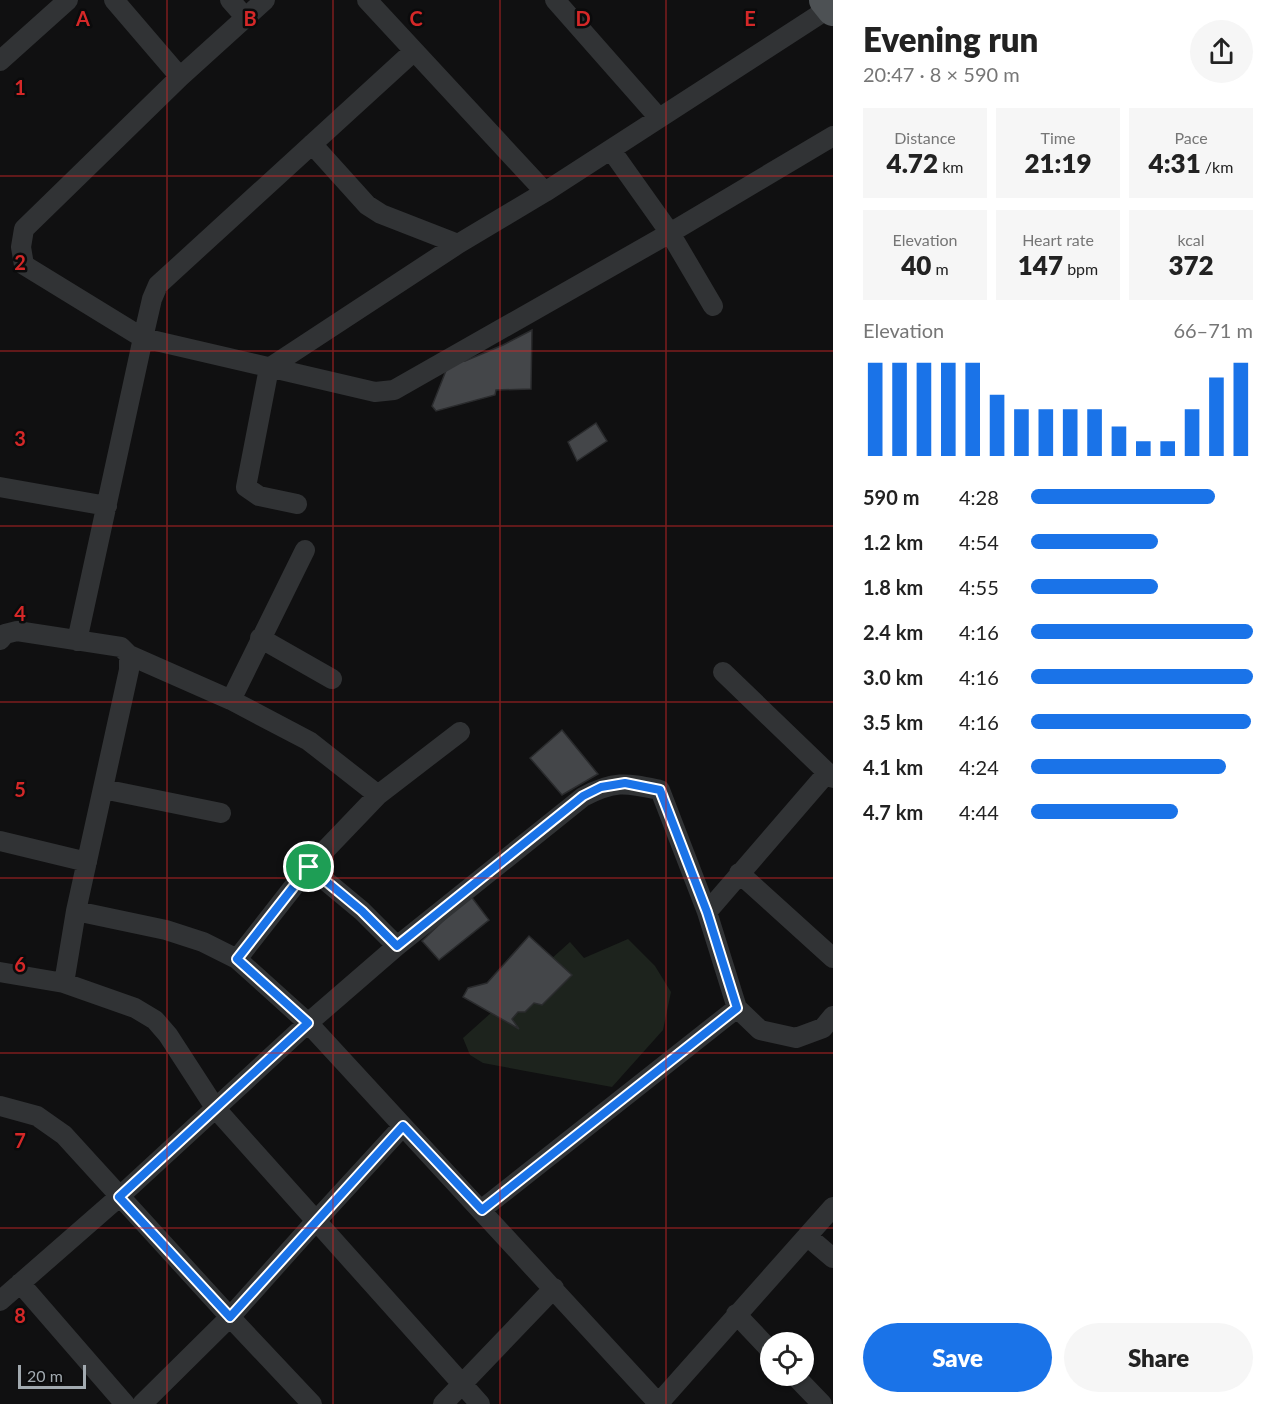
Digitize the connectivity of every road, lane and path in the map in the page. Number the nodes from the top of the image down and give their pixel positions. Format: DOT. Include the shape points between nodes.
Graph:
graph roads {
  1 [pos="68,0"];
  2 [pos="114,0"];
  3 [pos="230,0"];
  4 [pos="265,0"];
  5 [pos="555,0"];
  6 [pos="376,3"];
  7 [pos="829,6"];
  8 [pos="245,17"];
  9 [pos="414,51"];
  10 [pos="0,61"];
  11 [pos="180,77"];
  12 [pos="659,118"];
  13 [pos="833,136"];
  14 [pos="312,144"];
  15 [pos="611,150"];
  16 [pos="545,192"];
  17 [pos="670,233"];
  18 [pos="458,244"];
  19 [pos="713,306"];
  20 [pos="143,338"];
  21 [pos="269,368"];
  22 [pos="0,487"];
  23 [pos="297,504"];
  24 [pos="107,506"];
  25 [pos="305,550"];
  26 [pos="260,638"];
  27 [pos="0,640"];
  28 [pos="77,640"];
  29 [pos="129,656"];
  30 [pos="723,672"];
  31 [pos="332,679"];
  32 [pos="231,700"];
  33 [pos="460,732"];
  34 [pos="830,776"];
  35 [pos="104,789"];
  36 [pos="378,795"];
  37 [pos="221,813"];
  38 [pos="0,841"];
  39 [pos="87,862"];
  40 [pos="309,867"];
  41 [pos="739,873"];
  42 [pos="76,911"];
  43 [pos="707,912"];
  44 [pos="397,946"];
  45 [pos="833,958"];
  46 [pos="237,959"];
  47 [pos="0,972"];
  48 [pos="64,983"];
  49 [pos="737,1008"];
  50 [pos="833,1016"];
  51 [pos="308,1023"];
  52 [pos="0,1106"];
  53 [pos="216,1109"];
  54 [pos="403,1126"];
  55 [pos="119,1197"];
  56 [pos="833,1207"];
  57 [pos="482,1210"];
  58 [pos="315,1222"];
  59 [pos="807,1236"];
  60 [pos="833,1258"];
  61 [pos="20,1283"];
  62 [pos="554,1288"];
  63 [pos="0,1301"];
  64 [pos="736,1314"];
  65 [pos="230,1317"];
  66 [pos="760,1339"];
  67 [pos="462,1384"];
  68 [pos="805,1386"];
  69 [pos="125,1404"];
  70 [pos="142,1404"];
  71 [pos="312,1404"];
  72 [pos="442,1404"];
  73 [pos="480,1404"];
  74 [pos="658,1404"];
  75 [pos="822,1404"];
  1 -- 10 [label="street"];
  2 -- 11 [label="street"];
  3 -- 8 [label="street"];
  4 -- 8 [label="street"];
  5 -- 12 [label="street"];
  6 -- 9 [label="street"];
  7 -- 12 [label="street"];
  8 -- 11 [label="street"];
  9 -- 14 [label="street"];
  9 -- 16 [label="street"];
  11 -- 20 [label="street" via="24,229 21,247 24,265"];
  12 -- 15 [label="street"];
  13 -- 17 [label="street"];
  14 -- 18 [label="street" via="367,205"];
  14 -- 20 [label="street" via="158,285"];
  15 -- 16 [label="street"];
  15 -- 17 [label="street"];
  16 -- 18 [label="street"];
  17 -- 19 [label="street"];
  17 -- 21 [label="street" via="394,390 375,392"];
  18 -- 21 [label="street"];
  20 -- 21 [label="street"];
  20 -- 24 [label="street"];
  21 -- 23 [label="street" via="246,487 259,496"];
  22 -- 24 [label="street"];
  24 -- 28 [label="street"];
  25 -- 26 [label="street"];
  26 -- 31 [label="street"];
  26 -- 32 [label="street"];
  27 -- 28 [label="street" via="17,631"];
  28 -- 29 [label="street" via="121,647"];
  29 -- 32 [label="street"];
  29 -- 35 [label="street"];
  30 -- 34 [label="street"];
  32 -- 36 [label="street" via="309,741"];
  33 -- 36 [label="street"];
  34 -- 41 [label="street"];
  35 -- 37 [label="street"];
  35 -- 39 [label="street"];
  36 -- 40 [label="street"];
  38 -- 39 [label="street"];
  39 -- 42 [label="street"];
  40 -- 44 [label="street"];
  40 -- 46 [label="street"];
  41 -- 43 [label="street"];
  41 -- 45 [label="street"];
  42 -- 46 [label="street" via="166,930"];
  42 -- 48 [label="street"];
  43 -- 44 [label="street" via="660,790 625,783 601,787 583,796"];
  43 -- 49 [label="street"];
  44 -- 51 [label="street"];
  46 -- 51 [label="street"];
  47 -- 48 [label="street"];
  48 -- 53 [label="street" via="135,1008 155,1020"];
  49 -- 50 [label="street" via="760,1030 796,1038 823,1028"];
  49 -- 57 [label="street"];
  51 -- 53 [label="street"];
  51 -- 54 [label="street"];
  52 -- 55 [label="street" via="37,1116 64,1135"];
  53 -- 55 [label="street"];
  53 -- 58 [label="street"];
  54 -- 57 [label="street"];
  54 -- 58 [label="street"];
  55 -- 61 [label="street"];
  55 -- 65 [label="street"];
  56 -- 59 [label="street"];
  57 -- 62 [label="street"];
  58 -- 65 [label="street"];
  58 -- 67 [label="street"];
  59 -- 60 [label="street"];
  59 -- 64 [label="street"];
  61 -- 63 [label="street"];
  61 -- 69 [label="street"];
  62 -- 67 [label="street"];
  62 -- 74 [label="street"];
  64 -- 66 [label="street"];
  64 -- 74 [label="street"];
  65 -- 70 [label="street"];
  65 -- 71 [label="street"];
  67 -- 72 [label="street"];
  67 -- 73 [label="street"];
  68 -- 75 [label="street"];
}
